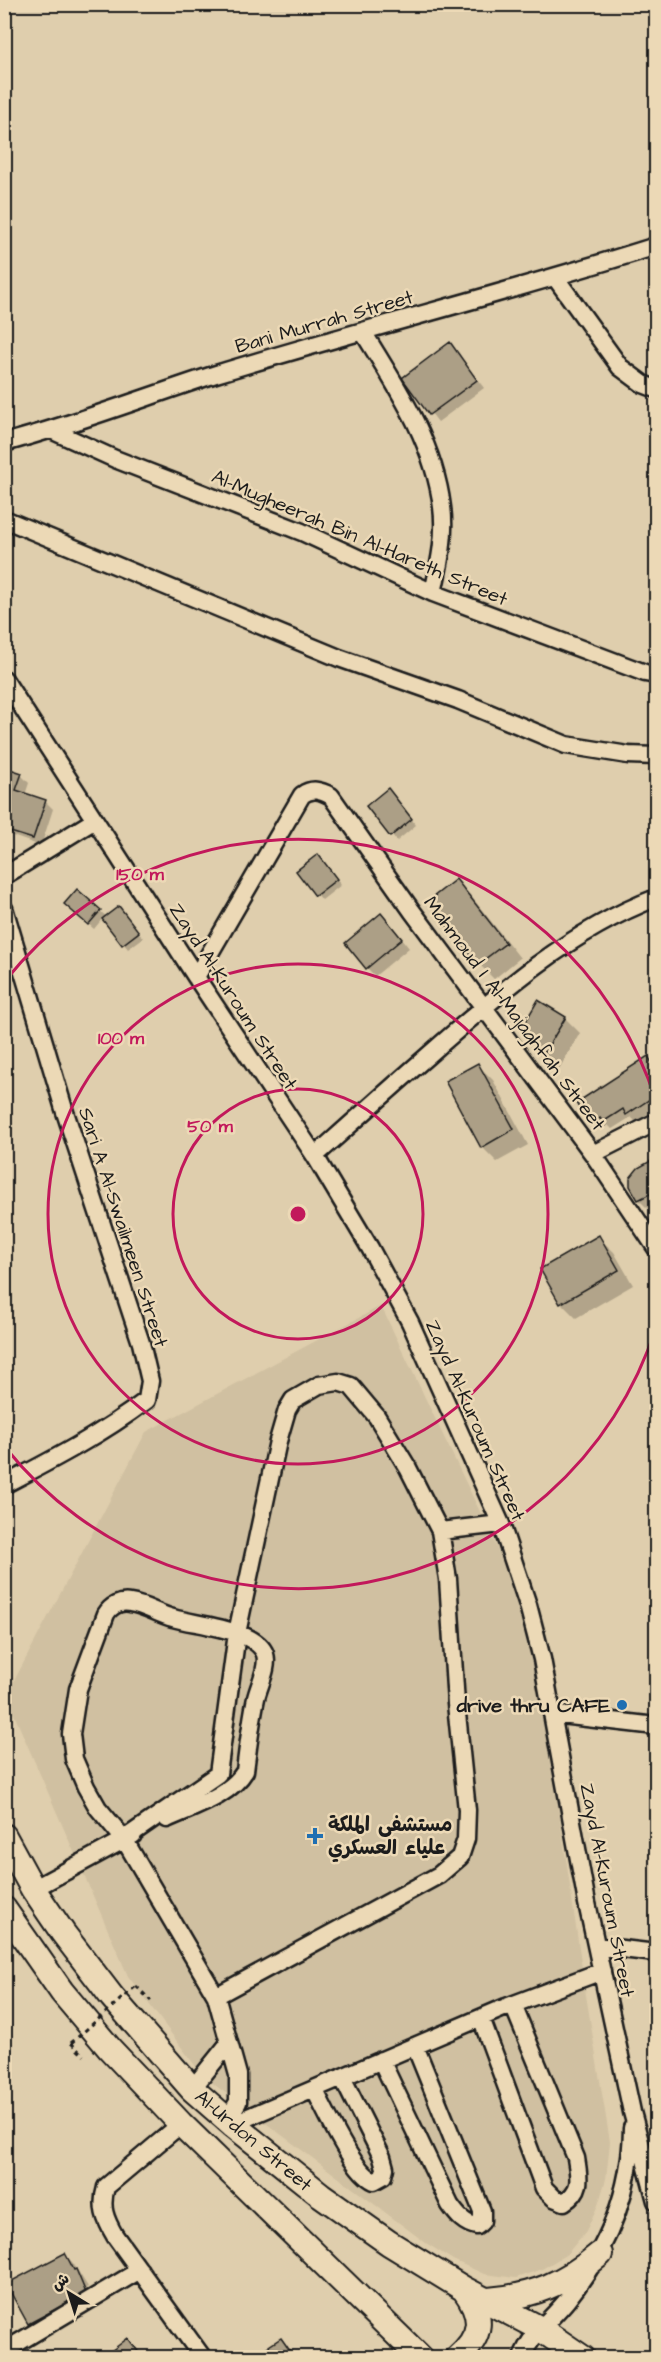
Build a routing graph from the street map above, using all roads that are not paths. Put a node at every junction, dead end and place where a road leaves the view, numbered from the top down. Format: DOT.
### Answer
graph roads {
  1 [pos="657,246"];
  2 [pos="555,278"];
  3 [pos="363,332"];
  4 [pos="657,389"];
  5 [pos="51,430"];
  6 [pos="4,443"];
  7 [pos="4,519"];
  8 [pos="433,593"];
  9 [pos="657,675"];
  10 [pos="4,679"];
  11 [pos="657,756"];
  12 [pos="95,820"];
  13 [pos="4,876"];
  14 [pos="657,898"];
  15 [pos="4,908"];
  16 [pos="196,978"];
  17 [pos="484,1006"];
  18 [pos="657,1122"];
  19 [pos="593,1154"];
  20 [pos="315,1156"];
  21 [pos="657,1248"];
  22 [pos="4,1485"];
  23 [pos="501,1524"];
  24 [pos="440,1531"];
  25 [pos="237,1633"];
  26 [pos="552,1714"];
  27 [pos="657,1726"];
  28 [pos="4,1836"];
  29 [pos="123,1839"];
  30 [pos="33,1889"];
  31 [pos="4,1909"];
  32 [pos="597,1946"];
  33 [pos="657,1953"];
  34 [pos="602,1971"];
  35 [pos="216,1996"];
  36 [pos="513,2005"];
  37 [pos="481,2018"];
  38 [pos="229,2043"];
  39 [pos="415,2046"];
  40 [pos="381,2060"];
  41 [pos="342,2077"];
  42 [pos="192,2089"];
  43 [pos="314,2089"];
  44 [pos="632,2112"];
  45 [pos="229,2122"];
  46 [pos="182,2124"];
  47 [pos="657,2201"];
  48 [pos="600,2254"];
  49 [pos="140,2270"];
  50 [pos="464,2289"];
  51 [pos="488,2300"];
  52 [pos="538,2328"];
  53 [pos="4,2351"];
  54 [pos="202,2358"];
  55 [pos="422,2358"];
  56 [pos="457,2358"];
  57 [pos="522,2358"];
  58 [pos="583,2358"];
  1 -- 2 [label="street, Bani Murrah Street"];
  2 -- 3 [label="street, Bani Murrah Street"];
  2 -- 4 [label="street"];
  3 -- 5 [label="street, Bani Murrah Street"];
  3 -- 8 [label="street"];
  5 -- 6 [label="street, Bani Murrah Street"];
  5 -- 8 [label="street, Al-Mugheerah Bin Al-Hareth Street"];
  7 -- 11 [label="street"];
  8 -- 9 [label="street, Al-Mugheerah Bin Al-Hareth Street"];
  10 -- 12 [label="street, Zayd Al-Kuroum Street"];
  12 -- 13 [label="street"];
  12 -- 16 [label="street, Zayd Al-Kuroum Street"];
  14 -- 17 [label="street"];
  15 -- 22 [label="street, Sari A Al-Swailmeen Street"];
  16 -- 17 [label="street, Mahmoud I Al-Majaghfah Street"];
  16 -- 20 [label="street, Zayd Al-Kuroum Street"];
  17 -- 19 [label="street, Mahmoud I Al-Majaghfah Street"];
  17 -- 20 [label="street"];
  18 -- 19 [label="street"];
  19 -- 21 [label="street, Mahmoud I Al-Majaghfah Street"];
  20 -- 23 [label="street, Zayd Al-Kuroum Street"];
  23 -- 24 [label="street"];
  23 -- 26 [label="street, Zayd Al-Kuroum Street"];
  24 -- 25 [label="street"];
  24 -- 35 [label="street"];
  25 -- 29 [label="street"];
  25 -- 29 [label="street"];
  25 -- 29 [label="street"];
  26 -- 27 [label="street"];
  26 -- 32 [label="street, Zayd Al-Kuroum Street"];
  28 -- 30 [label="highway, Al-Urdon Street"];
  29 -- 30 [label="street"];
  29 -- 35 [label="street"];
  30 -- 42 [label="highway, Al-Urdon Street"];
  31 -- 46 [label="highway, Al-Urdon Street"];
  32 -- 33 [label="street"];
  32 -- 34 [label="street, Zayd Al-Kuroum Street"];
  34 -- 36 [label="street"];
  34 -- 44 [label="street, Zayd Al-Kuroum Street"];
  35 -- 38 [label="street"];
  36 -- 37 [label="street"];
  36 -- 37 [label="street"];
  37 -- 39 [label="street"];
  38 -- 42 [label="street"];
  38 -- 45 [label="street"];
  39 -- 40 [label="street"];
  39 -- 40 [label="street"];
  40 -- 41 [label="street"];
  41 -- 43 [label="street"];
  41 -- 43 [label="street"];
  42 -- 45 [label="highway, Al-Urdon Street"];
  43 -- 45 [label="street"];
  44 -- 47 [label="street, Zayd Al-Kuroum Street"];
  44 -- 48 [label="street, Zayd Al-Kuroum Street"];
  45 -- 50 [label="highway, Al-Urdon Street"];
  46 -- 49 [label="street"];
  46 -- 55 [label="highway, Al-Urdon Street"];
  48 -- 51 [label="highway"];
  48 -- 52 [label="street, Zayd Al-Kuroum Street"];
  49 -- 53 [label="street"];
  49 -- 54 [label="street"];
  50 -- 51 [label="highway, Al-Urdon Street"];
  50 -- 56 [label="highway"];
  51 -- 52 [label="highway, Al-Urdon Street"];
  52 -- 57 [label="street, Zayd Al-Kuroum Street"];
  52 -- 58 [label="highway, Al-Urdon Street"];
}
